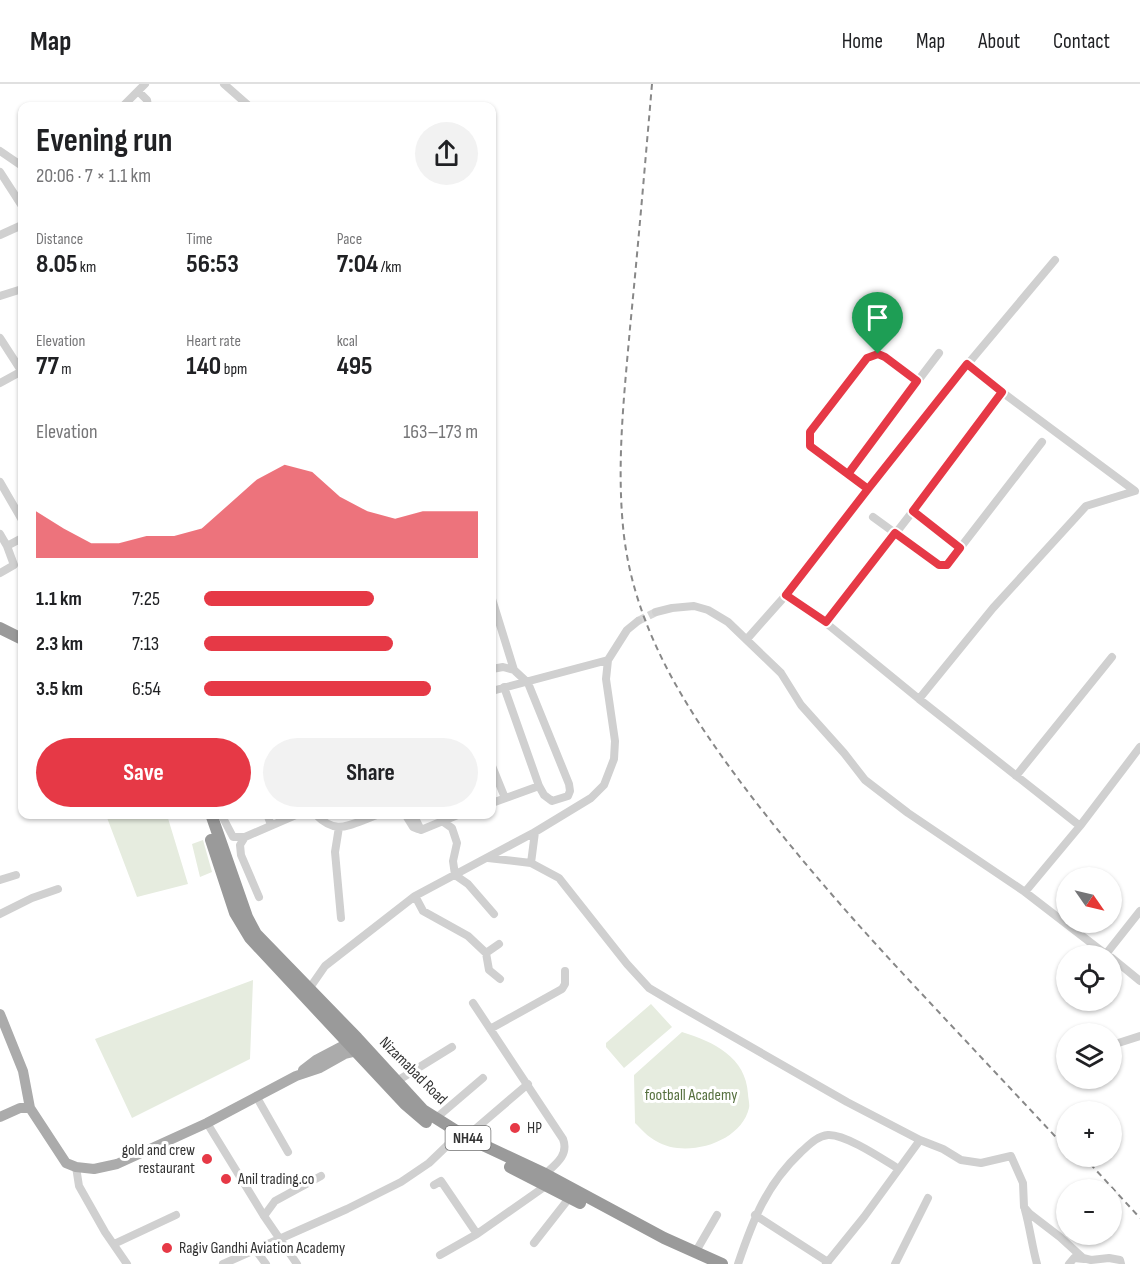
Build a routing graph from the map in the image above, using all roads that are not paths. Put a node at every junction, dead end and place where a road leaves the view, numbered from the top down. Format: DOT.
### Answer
graph roads {
  1 [pos="145,84"];
  2 [pos="224,84"];
  3 [pos="138,91"];
  4 [pos="127,102"];
  5 [pos="147,102"];
  6 [pos="244,102"];
  7 [pos="0,151"];
  8 [pos="18,163"];
  9 [pos="0,172"];
  10 [pos="18,200"];
  11 [pos="18,227"];
  12 [pos="0,236"];
  13 [pos="1054,260"];
  14 [pos="18,291"];
  15 [pos="0,296"];
  16 [pos="0,338"];
  17 [pos="939,353"];
  18 [pos="967,364"];
  19 [pos="18,365"];
  20 [pos="18,373"];
  21 [pos="917,381"];
  22 [pos="0,383"];
  23 [pos="1002,392"];
  24 [pos="1042,442"];
  25 [pos="848,474"];
  26 [pos="0,482"];
  27 [pos="868,489"];
  28 [pos="1138,492"];
  29 [pos="913,511"];
  30 [pos="18,513"];
  31 [pos="873,517"];
  32 [pos="895,533"];
  33 [pos="0,534"];
  34 [pos="18,540"];
  35 [pos="7,546"];
  36 [pos="960,548"];
  37 [pos="0,573"];
  38 [pos="786,595"];
  39 [pos="496,612"];
  40 [pos="656,612"];
  41 [pos="638,621"];
  42 [pos="826,622"];
  43 [pos="0,628"];
  44 [pos="0,637"];
  45 [pos="18,637"];
  46 [pos="747,639"];
  47 [pos="18,644"];
  48 [pos="1112,657"];
  49 [pos="608,660"];
  50 [pos="496,668"];
  51 [pos="514,670"];
  52 [pos="528,683"];
  53 [pos="504,687"];
  54 [pos="496,690"];
  55 [pos="919,699"];
  56 [pos="1140,747"];
  57 [pos="496,776"];
  58 [pos="1016,776"];
  59 [pos="539,786"];
  60 [pos="505,798"];
  61 [pos="496,801"];
  62 [pos="204,819"];
  63 [pos="213,819"];
  64 [pos="224,819"];
  65 [pos="269,819"];
  66 [pos="286,819"];
  67 [pos="320,819"];
  68 [pos="360,819"];
  69 [pos="408,819"];
  70 [pos="416,819"];
  71 [pos="439,819"];
  72 [pos="442,819"];
  73 [pos="272,825"];
  74 [pos="1080,826"];
  75 [pos="339,827"];
  76 [pos="421,830"];
  77 [pos="535,832"];
  78 [pos="245,837"];
  79 [pos="488,857"];
  80 [pos="531,863"];
  81 [pos="16,875"];
  82 [pos="455,875"];
  83 [pos="0,880"];
  84 [pos="58,889"];
  85 [pos="1025,892"];
  86 [pos="415,896"];
  87 [pos="258,897"];
  88 [pos="1140,911"];
  89 [pos="0,914"];
  90 [pos="494,914"];
  91 [pos="341,918"];
  92 [pos="499,944"];
  93 [pos="1095,945"];
  94 [pos="1117,945"];
  95 [pos="486,953"];
  96 [pos="1122,966"];
  97 [pos="565,971"];
  98 [pos="500,979"];
  99 [pos="1140,981"];
  100 [pos="309,989"];
  101 [pos="473,1003"];
  102 [pos="0,1014"];
  103 [pos="490,1029"];
  104 [pos="1140,1036"];
  105 [pos="1122,1042"];
  106 [pos="353,1044"];
  107 [pos="452,1047"];
  108 [pos="483,1078"];
  109 [pos="397,1081"];
  110 [pos="528,1084"];
  111 [pos="256,1096"];
  112 [pos="29,1104"];
  113 [pos="0,1116"];
  114 [pos="435,1119"];
  115 [pos="207,1123"];
  116 [pos="460,1138"];
  117 [pos="920,1140"];
  118 [pos="288,1152"];
  119 [pos="76,1167"];
  120 [pos="900,1169"];
  121 [pos="321,1176"];
  122 [pos="546,1180"];
  123 [pos="434,1185"];
  124 [pos="570,1197"];
  125 [pos="928,1198"];
  126 [pos="1024,1207"];
  127 [pos="176,1215"];
  128 [pos="717,1215"];
  129 [pos="755,1215"];
  130 [pos="264,1216"];
  131 [pos="477,1234"];
  132 [pos="279,1238"];
  133 [pos="534,1243"];
  134 [pos="114,1244"];
  135 [pos="255,1249"];
  136 [pos="441,1255"];
  137 [pos="698,1258"];
  138 [pos="1085,1261"];
  139 [pos="827,1263"];
  140 [pos="127,1264"];
  141 [pos="223,1264"];
  142 [pos="266,1264"];
  143 [pos="297,1264"];
  144 [pos="722,1264"];
  145 [pos="738,1264"];
  146 [pos="895,1264"];
  147 [pos="1037,1264"];
  148 [pos="1069,1264"];
  149 [pos="1121,1264"];
  1 -- 3 [label="street"];
  2 -- 6 [label="street"];
  3 -- 4 [label="street"];
  3 -- 5 [label="street"];
  7 -- 8 [label="street"];
  9 -- 10 [label="street"];
  11 -- 12 [label="street"];
  13 -- 18 [label="street"];
  14 -- 15 [label="street"];
  16 -- 19 [label="street"];
  17 -- 21 [label="street"];
  18 -- 23 [label="street"];
  18 -- 27 [label="street"];
  20 -- 22 [label="street"];
  21 -- 25 [label="street"];
  21 -- 25 [label="street"];
  23 -- 28 [label="street"];
  23 -- 29 [label="street"];
  24 -- 36 [label="street"];
  25 -- 27 [label="street"];
  26 -- 30 [label="street"];
  27 -- 38 [label="street"];
  28 -- 55 [label="street"];
  29 -- 32 [label="street"];
  29 -- 36 [label="street"];
  31 -- 32 [label="street"];
  32 -- 36 [label="street"];
  32 -- 42 [label="street"];
  33 -- 35 [label="street"];
  34 -- 35 [label="street"];
  35 -- 37 [label="street"];
  38 -- 42 [label="street"];
  38 -- 46 [label="street"];
  39 -- 51 [label="street"];
  40 -- 46 [label="street"];
  41 -- 49 [label="street"];
  42 -- 55 [label="street"];
  43 -- 45 [label="highway"];
  44 -- 47 [label="highway"];
  46 -- 85 [label="street"];
  48 -- 58 [label="street"];
  49 -- 52 [label="street"];
  49 -- 77 [label="street"];
  50 -- 51 [label="street"];
  51 -- 52 [label="street"];
  52 -- 53 [label="street"];
  52 -- 59 [label="street"];
  53 -- 54 [label="street"];
  53 -- 59 [label="street"];
  55 -- 58 [label="street"];
  56 -- 74 [label="street"];
  57 -- 60 [label="street"];
  58 -- 74 [label="street"];
  59 -- 60 [label="street"];
  60 -- 61 [label="street"];
  62 -- 106 [label="highway, Nizamabad Road / NH44"];
  63 -- 100 [label="highway, Nizamabad Road / NH44"];
  64 -- 78 [label="street"];
  65 -- 73 [label="street"];
  66 -- 73 [label="street"];
  67 -- 75 [label="street"];
  68 -- 75 [label="street"];
  69 -- 76 [label="street"];
  70 -- 76 [label="street"];
  71 -- 76 [label="street"];
  72 -- 82 [label="street"];
  73 -- 78 [label="street"];
  74 -- 85 [label="street"];
  75 -- 91 [label="street"];
  77 -- 79 [label="street"];
  77 -- 80 [label="street"];
  78 -- 87 [label="street"];
  79 -- 80 [label="street"];
  79 -- 82 [label="street"];
  80 -- 117 [label="street"];
  81 -- 83 [label="street"];
  82 -- 86 [label="street"];
  82 -- 90 [label="street"];
  84 -- 89 [label="street"];
  85 -- 93 [label="street"];
  86 -- 95 [label="street"];
  86 -- 100 [label="street"];
  88 -- 94 [label="street"];
  92 -- 95 [label="street"];
  95 -- 98 [label="street"];
  96 -- 99 [label="street"];
  97 -- 103 [label="street"];
  100 -- 106 [label="highway, Nizamabad Road / NH44"];
  101 -- 103 [label="street"];
  102 -- 112 [label="main road"];
  103 -- 110 [label="street"];
  104 -- 105 [label="street"];
  106 -- 109 [label="highway, Nizamabad Road / NH44"];
  106 -- 111 [label="main road"];
  106 -- 116 [label="highway, Nizamabad Road / NH44"];
  107 -- 109 [label="street"];
  108 -- 114 [label="street"];
  109 -- 114 [label="highway, Nizamabad Road / NH44"];
  110 -- 116 [label="street"];
  110 -- 122 [label="street"];
  111 -- 115 [label="main road"];
  111 -- 118 [label="street"];
  112 -- 113 [label="main road"];
  112 -- 119 [label="main road"];
  114 -- 116 [label="highway, Nizamabad Road / NH44"];
  115 -- 119 [label="main road"];
  115 -- 130 [label="street"];
  116 -- 122 [label="highway, Nizamabad Road / NH44"];
  116 -- 132 [label="street"];
  117 -- 120 [label="street"];
  117 -- 126 [label="street"];
  119 -- 134 [label="street"];
  120 -- 129 [label="street"];
  120 -- 139 [label="street"];
  121 -- 130 [label="street"];
  122 -- 124 [label="highway, Nizamabad Road / NH44"];
  122 -- 131 [label="street"];
  122 -- 137 [label="highway, Nizamabad Road / NH44"];
  123 -- 131 [label="street"];
  124 -- 133 [label="street"];
  124 -- 137 [label="highway, Nizamabad Road / NH44"];
  125 -- 146 [label="street"];
  126 -- 138 [label="street"];
  126 -- 147 [label="street"];
  127 -- 134 [label="street"];
  128 -- 137 [label="street"];
  129 -- 139 [label="street"];
  129 -- 145 [label="street"];
  130 -- 132 [label="street"];
  131 -- 136 [label="street"];
  132 -- 135 [label="street"];
  132 -- 143 [label="street"];
  134 -- 140 [label="street"];
  135 -- 141 [label="street"];
  135 -- 142 [label="street"];
  137 -- 144 [label="highway, Nizamabad Road / NH44"];
  138 -- 148 [label="street"];
  138 -- 149 [label="street"];
}
